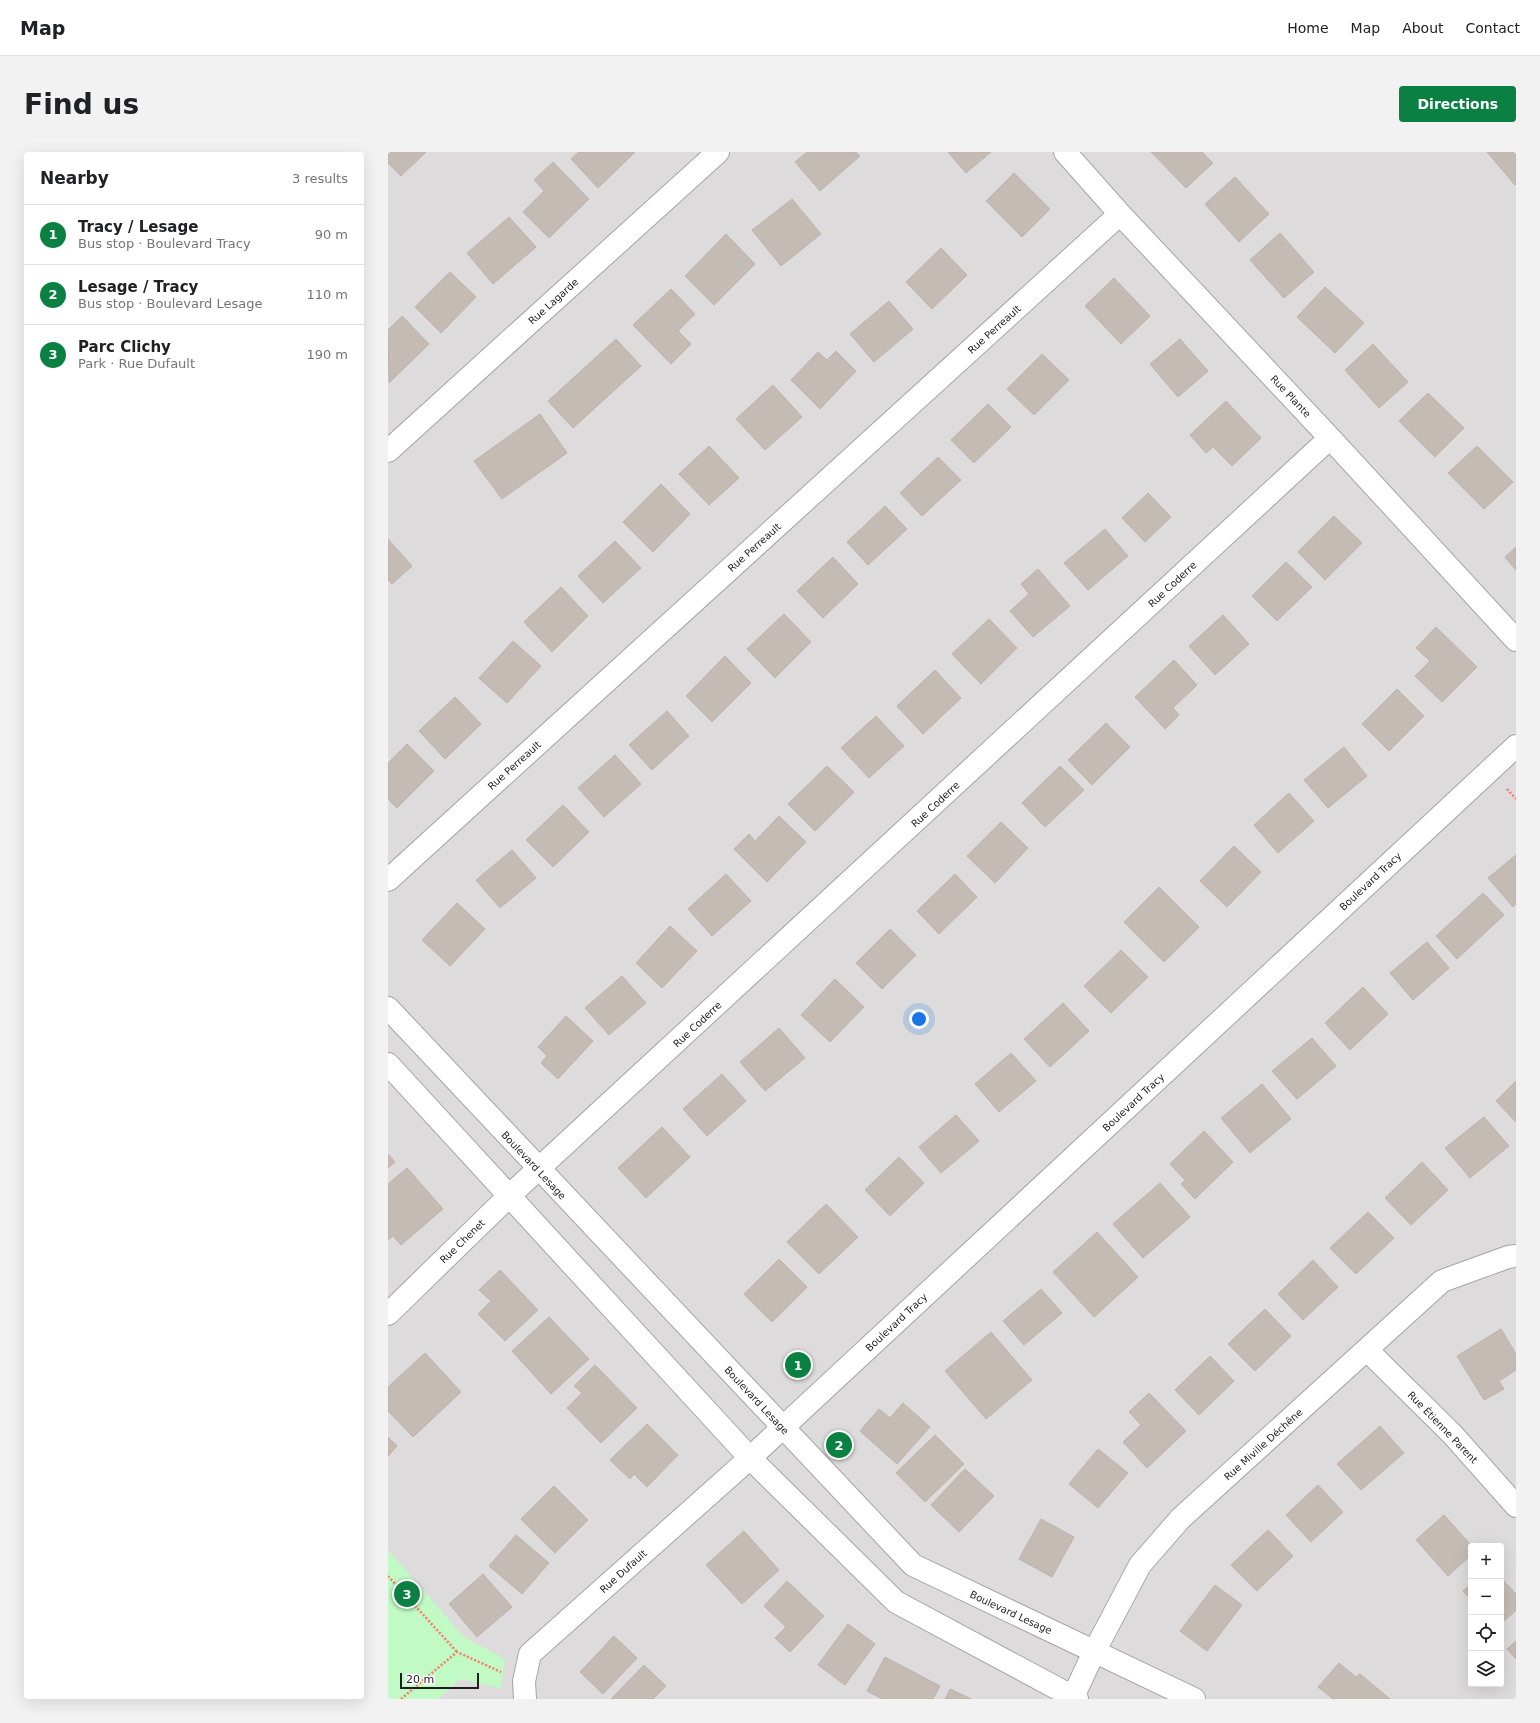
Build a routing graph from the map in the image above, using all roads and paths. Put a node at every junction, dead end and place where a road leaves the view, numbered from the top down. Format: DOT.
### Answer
graph roads {
  1 [pos="718,152"];
  2 [pos="1065,152"];
  3 [pos="1120,214"];
  4 [pos="1330,438"];
  5 [pos="388,451"];
  6 [pos="1516,640"];
  7 [pos="1516,746"];
  8 [pos="388,880"];
  9 [pos="388,1008"];
  10 [pos="388,1064"];
  11 [pos="539,1170"];
  12 [pos="509,1196"];
  13 [pos="1516,1256"];
  14 [pos="388,1314"];
  15 [pos="1367,1350"];
  16 [pos="783,1427"];
  17 [pos="750,1458"];
  18 [pos="1516,1506"];
  19 [pos="388,1576"];
  20 [pos="457,1652"];
  21 [pos="1094,1652"];
  22 [pos="524,1690"];
  23 [pos="1075,1698"];
  24 [pos="400,1699"];
  25 [pos="1194,1699"];
  1 -- 5 [label="street, Rue Lagarde"];
  2 -- 3 [label="street, Rue Plante"];
  3 -- 4 [label="street, Rue Plante"];
  3 -- 8 [label="street, Rue Perreault"];
  4 -- 6 [label="street, Rue Plante"];
  4 -- 11 [label="street, Rue Coderre"];
  7 -- 16 [label="street, Boulevard Tracy"];
  9 -- 11 [label="street, Boulevard Lesage"];
  10 -- 12 [label="street"];
  11 -- 12 [label="street, Rue Chenet"];
  11 -- 16 [label="street, Boulevard Lesage"];
  12 -- 14 [label="street, Rue Chenet"];
  12 -- 17 [label="street"];
  13 -- 15 [label="street, Rue Miville Déchêne"];
  15 -- 18 [label="street, Rue Étienne Parent"];
  15 -- 21 [label="street, Rue Miville Déchêne"];
  16 -- 17 [label="street, Boulevard Tracy"];
  16 -- 21 [label="street, Boulevard Lesage"];
  17 -- 22 [label="street, Rue Dufault"];
  17 -- 23 [label="street"];
  19 -- 20 [label="path"];
  20 -- 22 [label="path"];
  20 -- 24 [label="path"];
  21 -- 23 [label="street, Rue Miville Déchêne"];
  21 -- 25 [label="street, Boulevard Lesage"];
}
